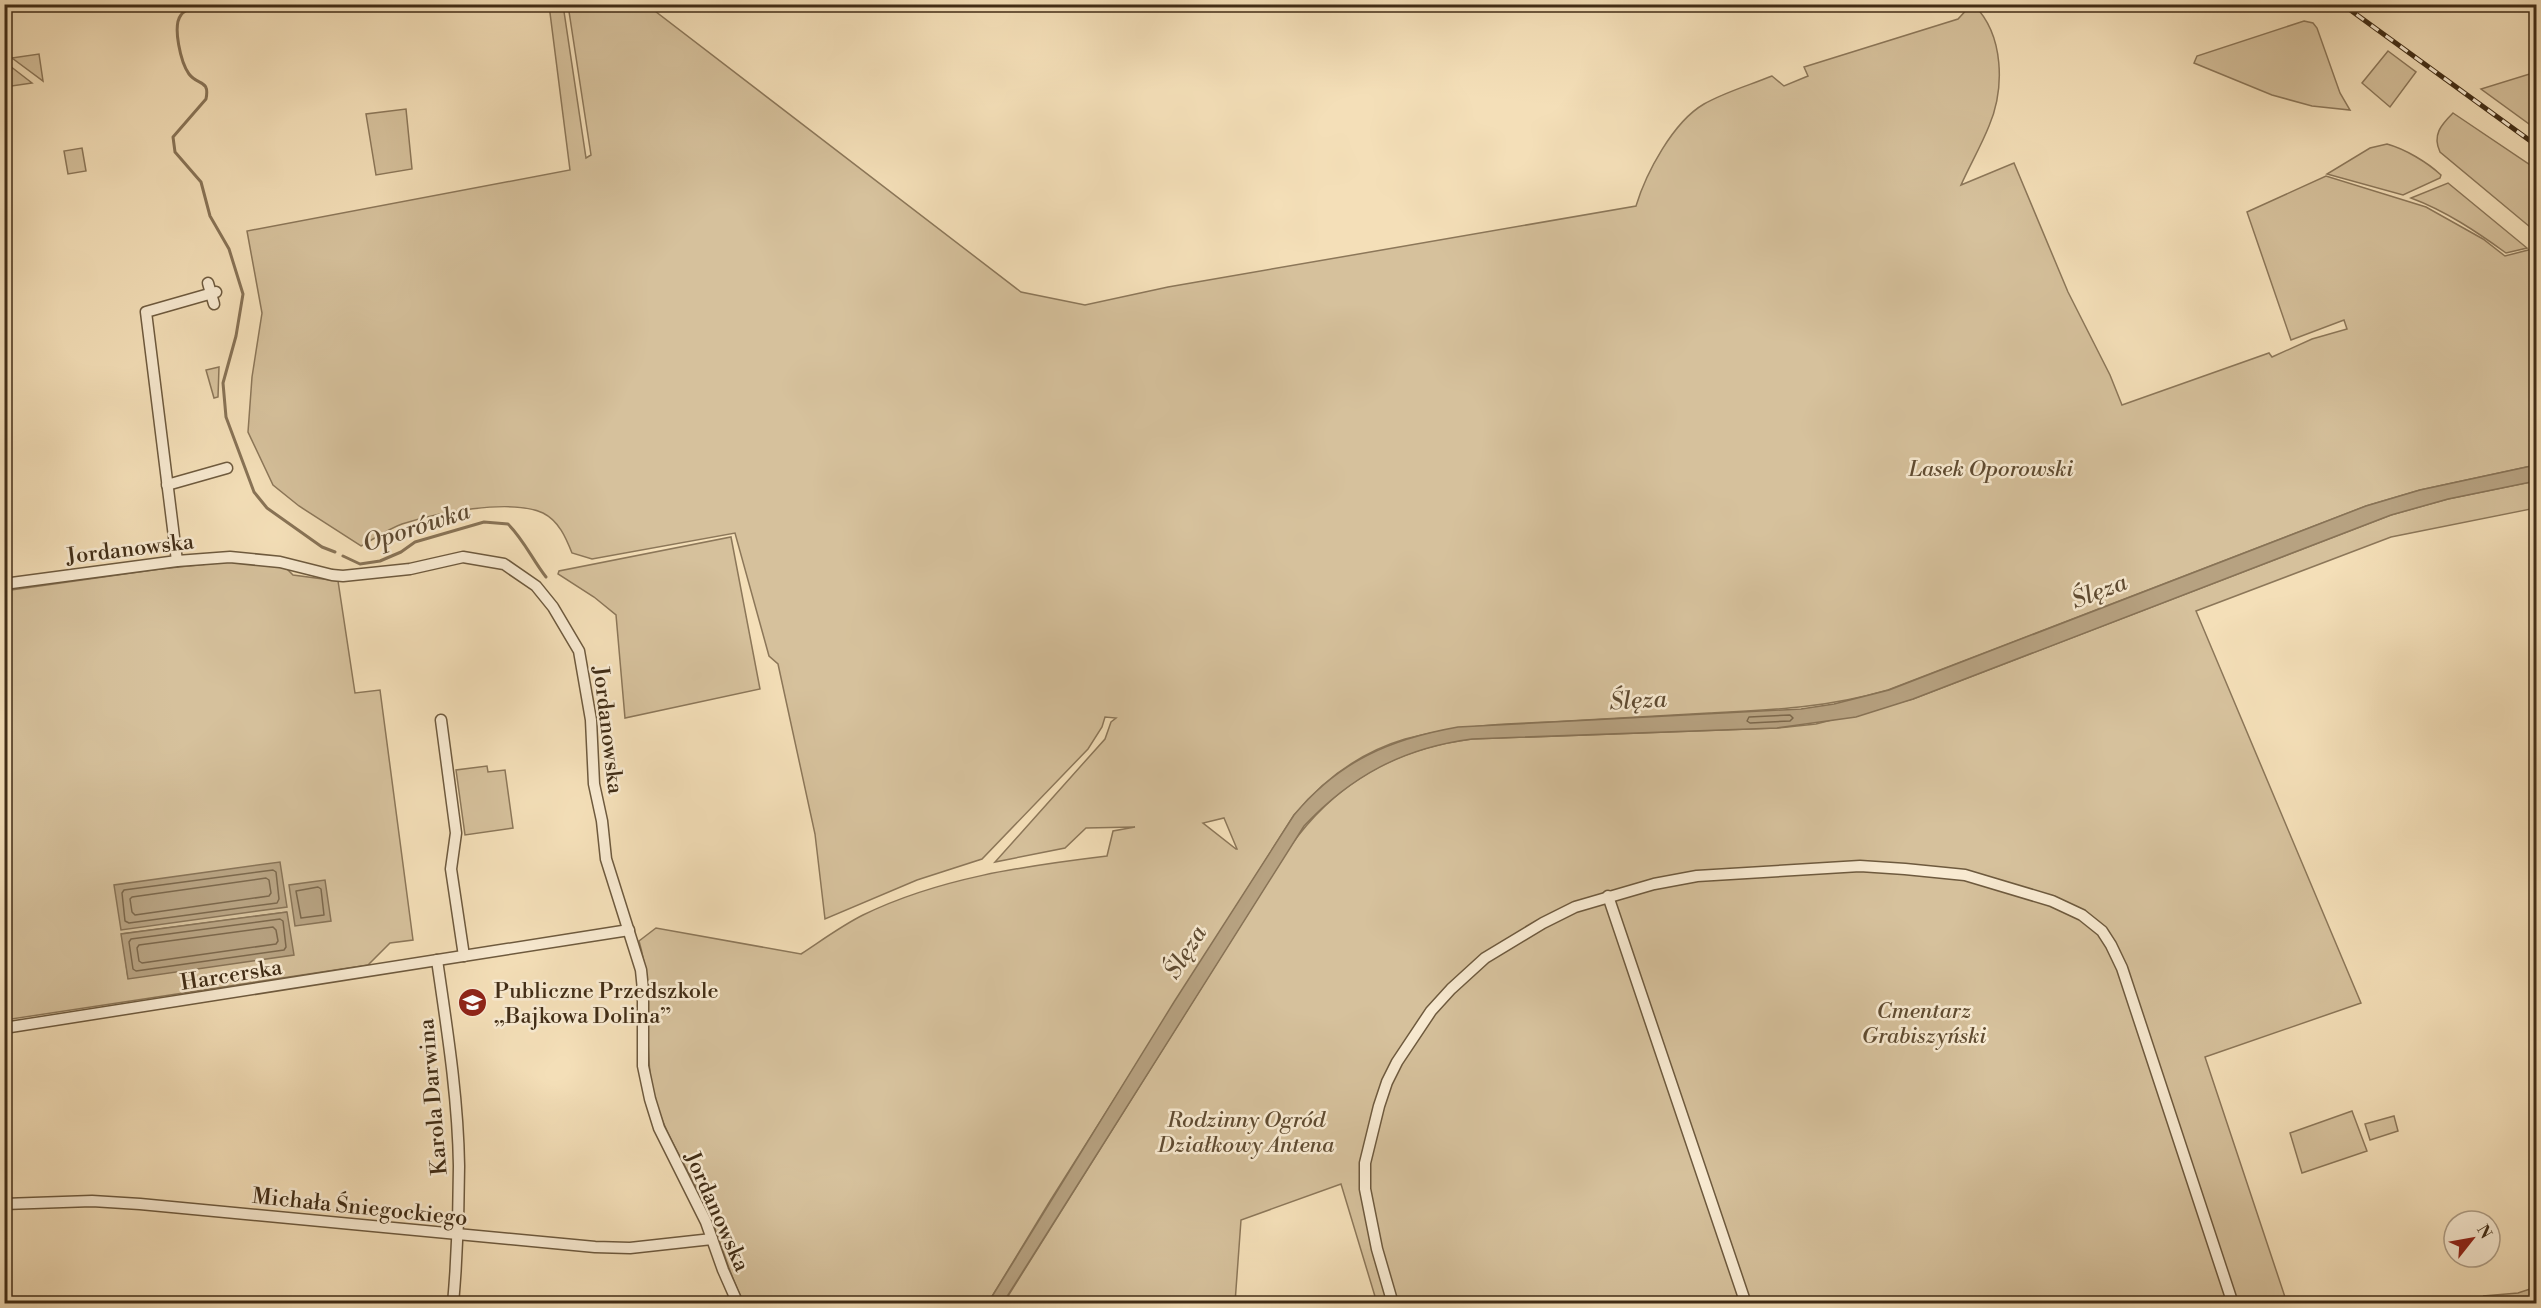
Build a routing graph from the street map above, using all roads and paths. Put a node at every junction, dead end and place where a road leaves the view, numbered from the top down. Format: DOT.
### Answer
graph roads {
  1 [pos="212,293"];
  2 [pos="227,468"];
  3 [pos="168,485"];
  4 [pos="177,561"];
  5 [pos="4,584"];
  6 [pos="441,720"];
  7 [pos="1608,896"];
  8 [pos="629,930"];
  9 [pos="464,956"];
  10 [pos="437,960"];
  11 [pos="4,1028"];
  12 [pos="4,1204"];
  13 [pos="458,1236"];
  14 [pos="712,1239"];
  15 [pos="453,1304"];
  16 [pos="738,1304"];
  17 [pos="1393,1304"];
  18 [pos="1746,1304"];
  19 [pos="2233,1304"];
  1 -- 3 [label="street"];
  2 -- 3 [label="street"];
  3 -- 4 [label="street"];
  4 -- 5 [label="street, Jordanowska"];
  4 -- 8 [label="street, Jordanowska"];
  6 -- 9 [label="street"];
  7 -- 17 [label="street"];
  7 -- 18 [label="street"];
  7 -- 19 [label="street"];
  8 -- 9 [label="street, Harcerska"];
  8 -- 14 [label="street, Jordanowska"];
  9 -- 10 [label="street, Harcerska"];
  10 -- 11 [label="street, Harcerska"];
  10 -- 13 [label="street, Karola Darwina"];
  12 -- 13 [label="street, Michała Śniegockiego"];
  13 -- 14 [label="street, Michała Śniegockiego"];
  13 -- 15 [label="street, Karola Darwina"];
  14 -- 16 [label="street, Jordanowska"];
}
